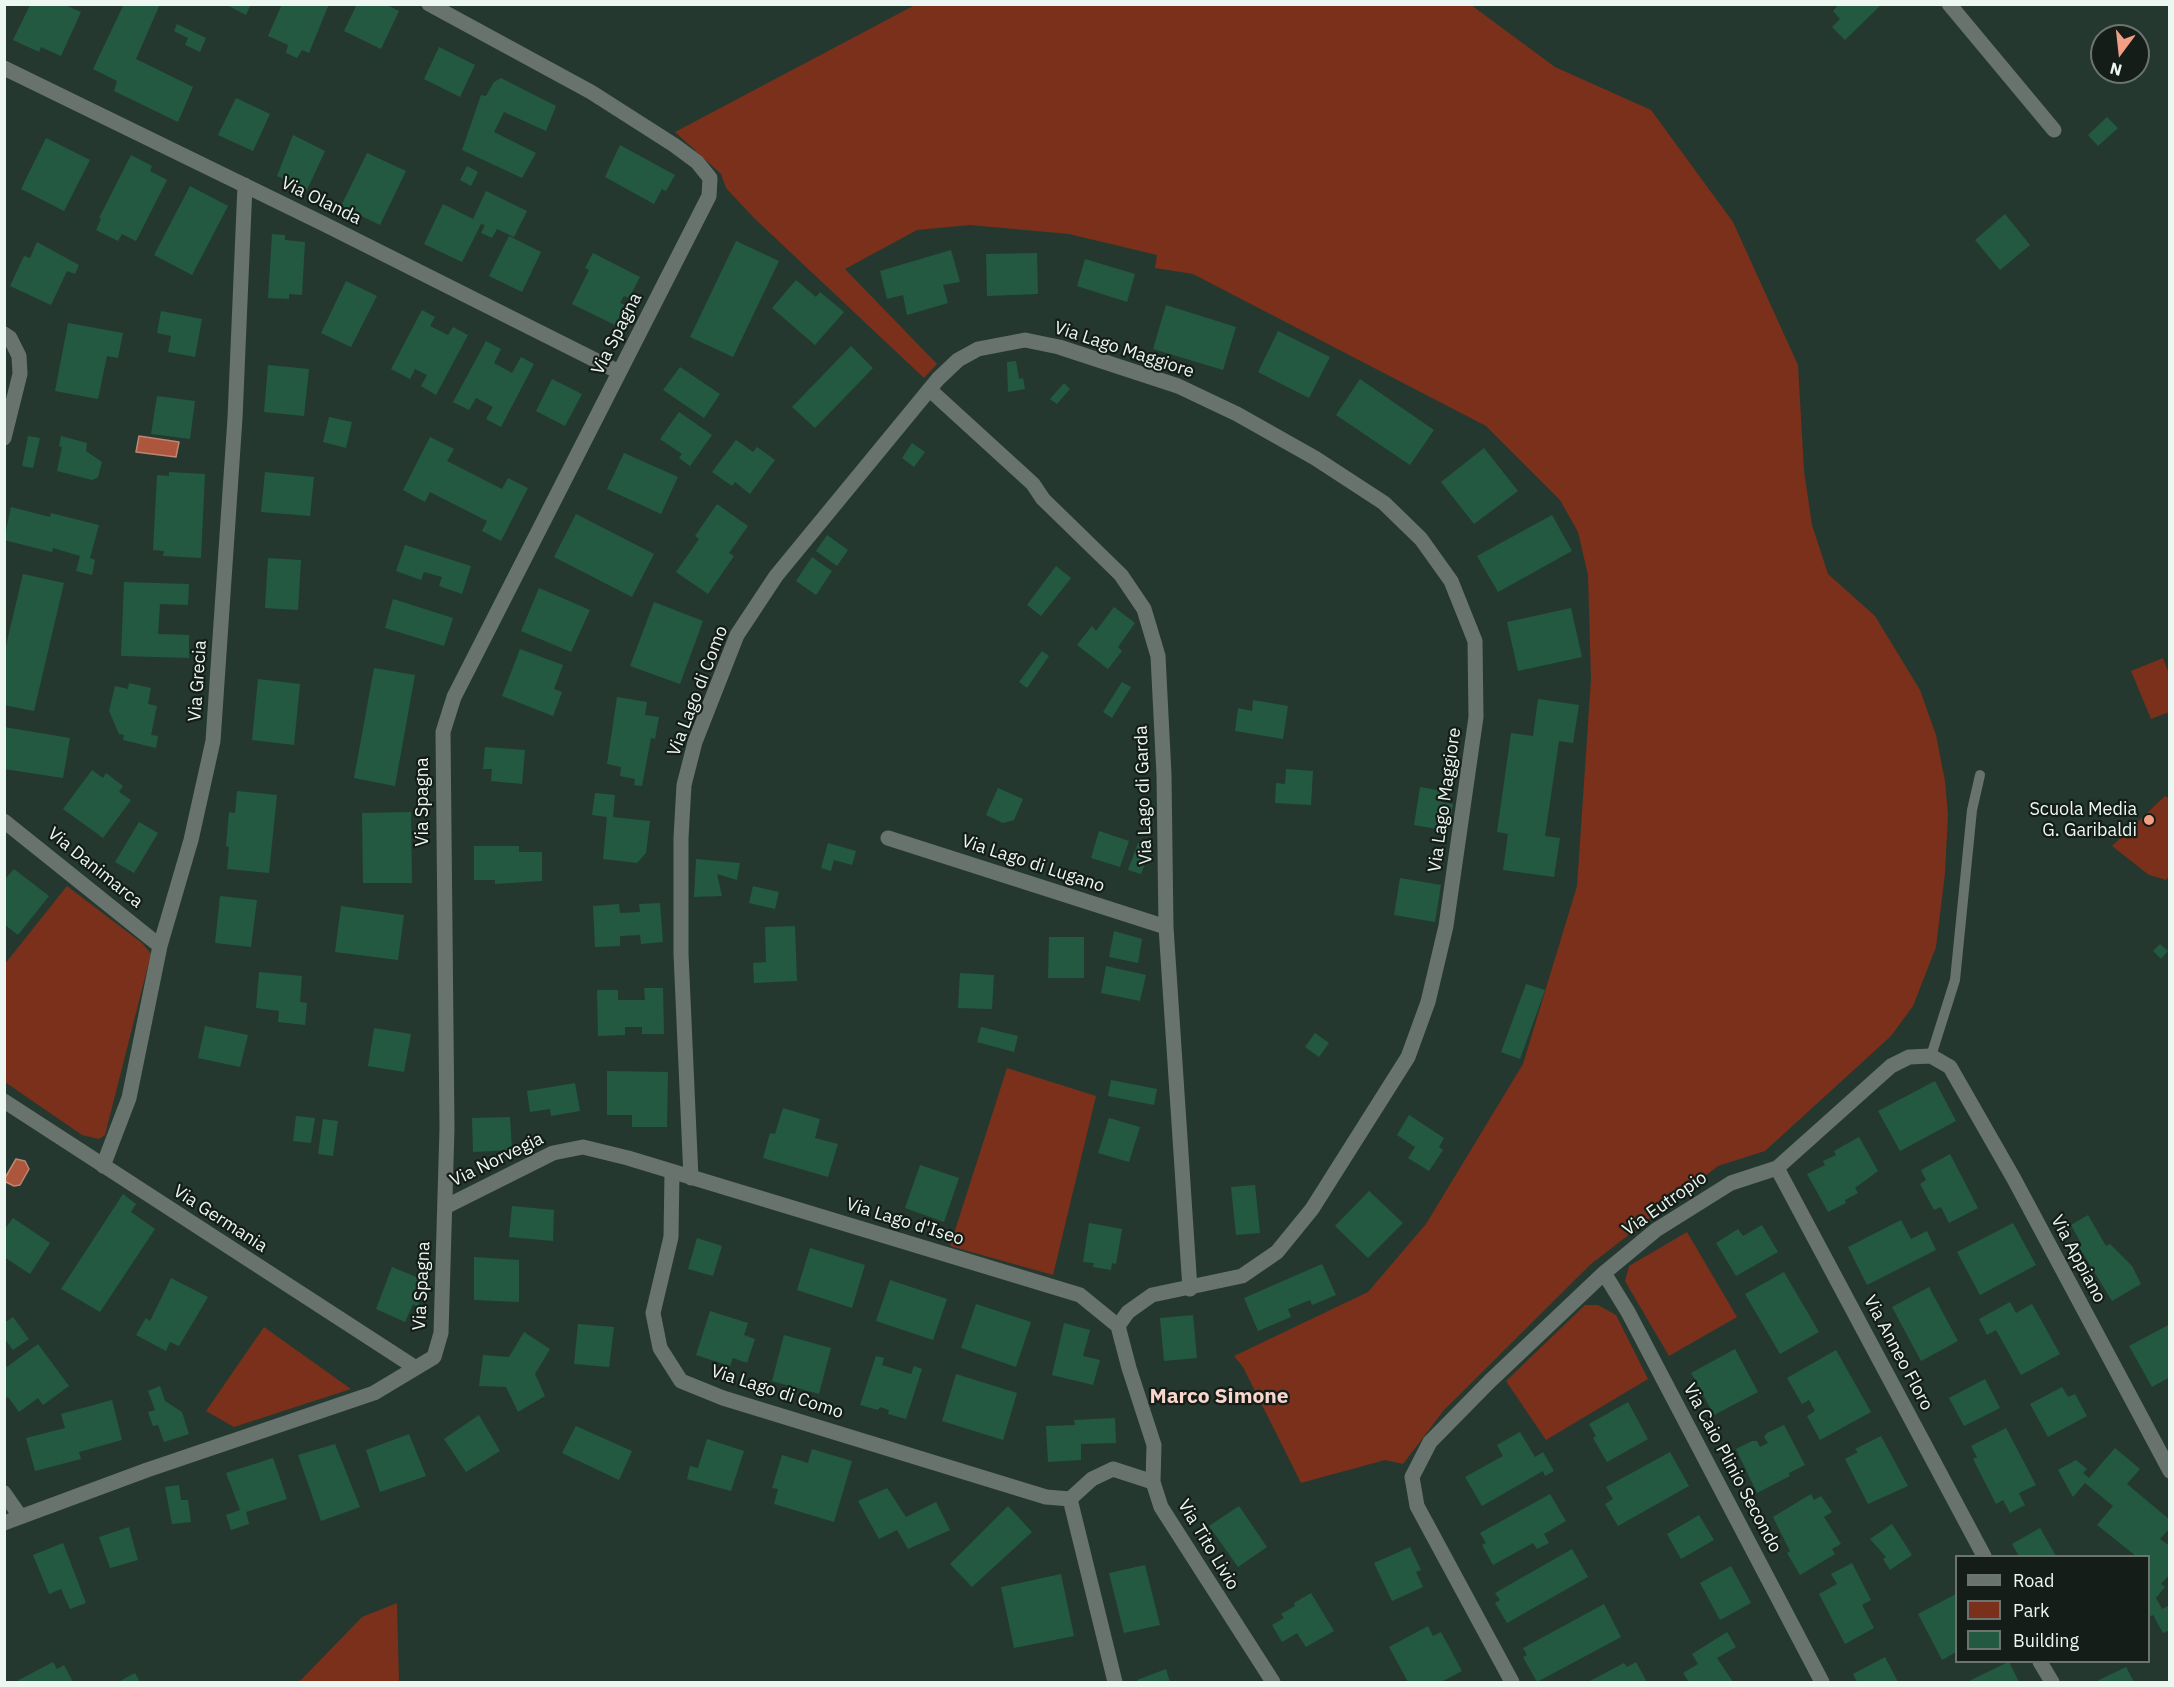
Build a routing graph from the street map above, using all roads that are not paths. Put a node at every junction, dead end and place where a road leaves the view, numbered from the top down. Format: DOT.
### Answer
graph roads {
  1 [pos="429,4"];
  2 [pos="1949,4"];
  3 [pos="4,68"];
  4 [pos="2054,130"];
  5 [pos="245,185"];
  6 [pos="4,334"];
  7 [pos="619,372"];
  8 [pos="930,390"];
  9 [pos="4,438"];
  10 [pos="1980,775"];
  11 [pos="4,821"];
  12 [pos="888,838"];
  13 [pos="1166,927"];
  14 [pos="160,946"];
  15 [pos="1931,1056"];
  16 [pos="4,1101"];
  17 [pos="103,1166"];
  18 [pos="1778,1168"];
  19 [pos="672,1172"];
  20 [pos="691,1178"];
  21 [pos="445,1207"];
  22 [pos="1604,1273"];
  23 [pos="1190,1289"];
  24 [pos="1118,1326"];
  25 [pos="416,1368"];
  26 [pos="2169,1471"];
  27 [pos="1153,1482"];
  28 [pos="4,1493"];
  29 [pos="1070,1499"];
  30 [pos="20,1516"];
  31 [pos="4,1523"];
  32 [pos="1983,1555"];
  33 [pos="2041,1663"];
  34 [pos="1115,1683"];
  35 [pos="1273,1683"];
  36 [pos="1512,1683"];
  37 [pos="1822,1683"];
  38 [pos="2052,1683"];
  1 -- 7 [label="street, Via Spagna"];
  2 -- 4 [label="street"];
  3 -- 5 [label="street, Via Olanda"];
  5 -- 7 [label="street, Via Olanda"];
  5 -- 14 [label="street, Via Grecia"];
  6 -- 9 [label="street"];
  7 -- 21 [label="street, Via Spagna"];
  8 -- 13 [label="street, Via Lago di Garda"];
  8 -- 20 [label="street, Via Lago di Como"];
  8 -- 23 [label="street, Via Lago Maggiore"];
  10 -- 15 [label="lane"];
  11 -- 14 [label="street, Via Danimarca"];
  12 -- 13 [label="street, Via Lago di Lugano"];
  13 -- 23 [label="street, Via Lago di Garda"];
  14 -- 17 [label="street, Via Grecia"];
  15 -- 18 [label="street, Via Eutropio"];
  15 -- 26 [label="street, Via Appiano"];
  16 -- 17 [label="street, Via Germania"];
  17 -- 25 [label="street, Via Germania"];
  18 -- 22 [label="street, Via Eutropio"];
  18 -- 32 [label="street, Via Anneo Floro"];
  19 -- 20 [label="street, Via Lago d'Iseo"];
  19 -- 21 [label="street, Via Norvegia"];
  19 -- 29 [label="street, Via Lago di Como"];
  20 -- 24 [label="street, Via Lago d'Iseo"];
  21 -- 25 [label="street, Via Spagna"];
  22 -- 36 [label="street, Via Eutropio"];
  22 -- 37 [label="street, Via Caio Plinio Secondo"];
  23 -- 24 [label="street, Via Lago Maggiore"];
  24 -- 27 [label="street"];
  25 -- 30 [label="street, Via Spagna"];
  27 -- 29 [label="street"];
  27 -- 35 [label="street, Via Tito Livio"];
  28 -- 30 [label="street"];
  29 -- 34 [label="street"];
  30 -- 31 [label="street, Via Spagna"];
  33 -- 38 [label="street"];
}
